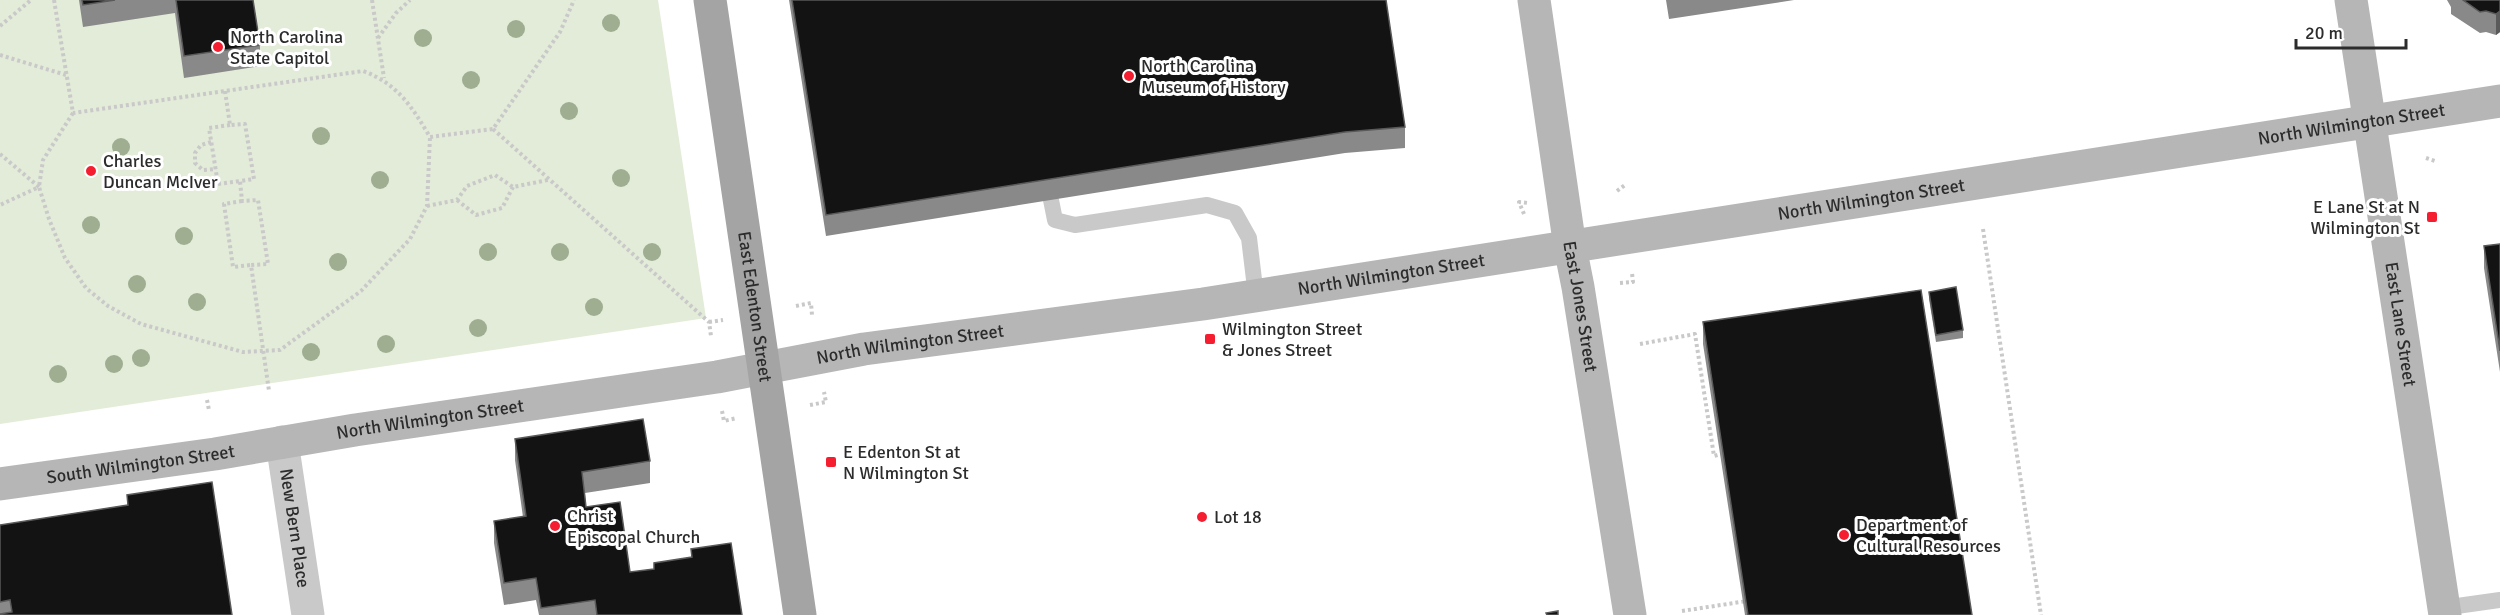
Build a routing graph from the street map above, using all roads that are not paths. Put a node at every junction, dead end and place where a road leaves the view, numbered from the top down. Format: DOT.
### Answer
graph roads {
  1 [pos="710,0"];
  2 [pos="1533,0"];
  3 [pos="2351,0"];
  4 [pos="2500,101"];
  5 [pos="2369,122"];
  6 [pos="1051,200"];
  7 [pos="1570,247"];
  8 [pos="1256,296"];
  9 [pos="765,367"];
  10 [pos="282,442"];
  11 [pos="0,484"];
  12 [pos="2500,600"];
  13 [pos="2444,611"];
  14 [pos="308,615"];
  15 [pos="800,615"];
  16 [pos="1630,615"];
  1 -- 9 [label="main road, East Edenton Street"];
  2 -- 7 [label="main road, East Jones Street"];
  3 -- 5 [label="main road, East Lane Street"];
  4 -- 5 [label="main road, North Wilmington Street"];
  5 -- 7 [label="main road, North Wilmington Street"];
  5 -- 13 [label="main road, East Lane Street"];
  6 -- 8 [label="lane"];
  7 -- 8 [label="main road, North Wilmington Street"];
  7 -- 16 [label="main road, East Jones Street"];
  8 -- 9 [label="main road, North Wilmington Street"];
  9 -- 10 [label="main road, North Wilmington Street"];
  9 -- 15 [label="main road, East Edenton Street"];
  10 -- 11 [label="main road, South Wilmington Street"];
  10 -- 14 [label="street, New Bern Place"];
  12 -- 13 [label="lane"];
}
